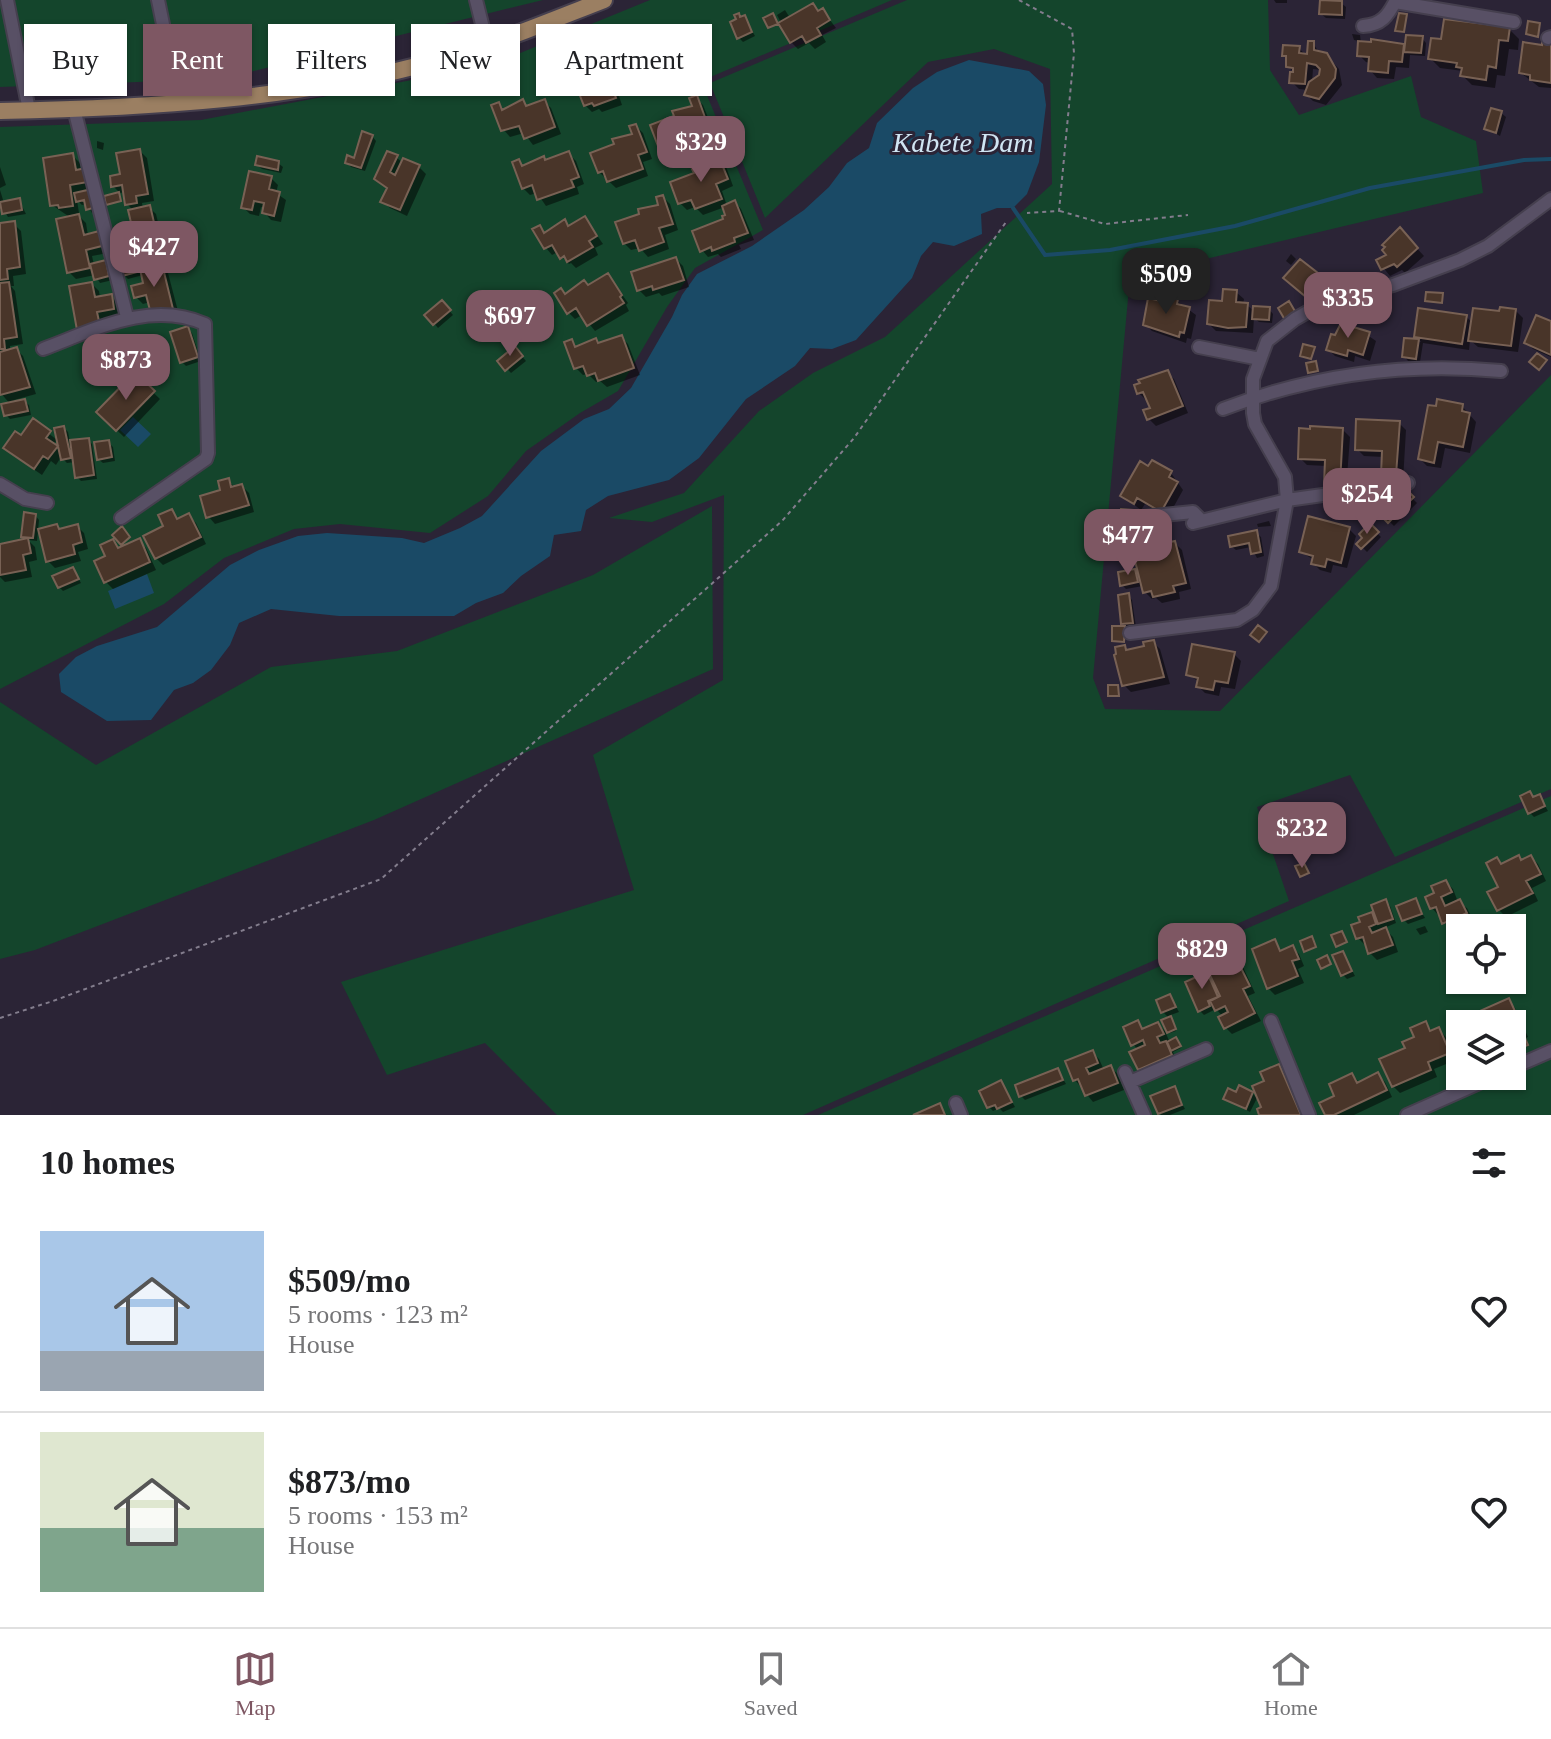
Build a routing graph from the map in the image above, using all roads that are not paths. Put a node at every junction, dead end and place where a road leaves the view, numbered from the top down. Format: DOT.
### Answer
graph roads {
  1 [pos="7,0"];
  2 [pos="158,0"];
  3 [pos="476,0"];
  4 [pos="604,0"];
  5 [pos="1395,1"];
  6 [pos="1514,22"];
  7 [pos="482,24"];
  8 [pos="1363,26"];
  9 [pos="520,32"];
  10 [pos="411,67"];
  11 [pos="179,102"];
  12 [pos="74,109"];
  13 [pos="29,110"];
  14 [pos="0,111"];
  15 [pos="1551,199"];
  16 [pos="127,317"];
  17 [pos="1199,347"];
  18 [pos="43,349"];
  19 [pos="1260,359"];
  20 [pos="1501,371"];
  21 [pos="1254,397"];
  22 [pos="1223,409"];
  23 [pos="1408,483"];
  24 [pos="0,485"];
  25 [pos="1287,500"];
  26 [pos="47,503"];
  27 [pos="1144,517"];
  28 [pos="121,518"];
  29 [pos="1130,633"];
  30 [pos="1271,1021"];
  31 [pos="1206,1049"];
  32 [pos="1550,1054"];
  33 [pos="1526,1063"];
  34 [pos="1463,1090"];
  35 [pos="1144,1115"];
  36 [pos="1309,1115"];
  37 [pos="1407,1115"];
  1 -- 13 [label="street"];
  2 -- 11 [label="street"];
  3 -- 7 [label="street"];
  4 -- 9 [label="main road"];
  5 -- 6 [label="street"];
  5 -- 8 [label="street"];
  10 -- 11 [label="main road"];
  11 -- 12 [label="main road"];
  12 -- 13 [label="main road"];
  12 -- 16 [label="street"];
  13 -- 14 [label="main road"];
  15 -- 19 [label="street"];
  16 -- 18 [label="street"];
  16 -- 28 [label="street"];
  17 -- 19 [label="street"];
  19 -- 21 [label="street"];
  20 -- 21 [label="street"];
  21 -- 22 [label="street"];
  21 -- 25 [label="street"];
  23 -- 25 [label="street"];
  24 -- 26 [label="street"];
  25 -- 27 [label="street"];
  25 -- 29 [label="street"];
  30 -- 36 [label="street"];
  31 -- 35 [label="street"];
  32 -- 33 [label="street"];
  34 -- 37 [label="street"];
}
